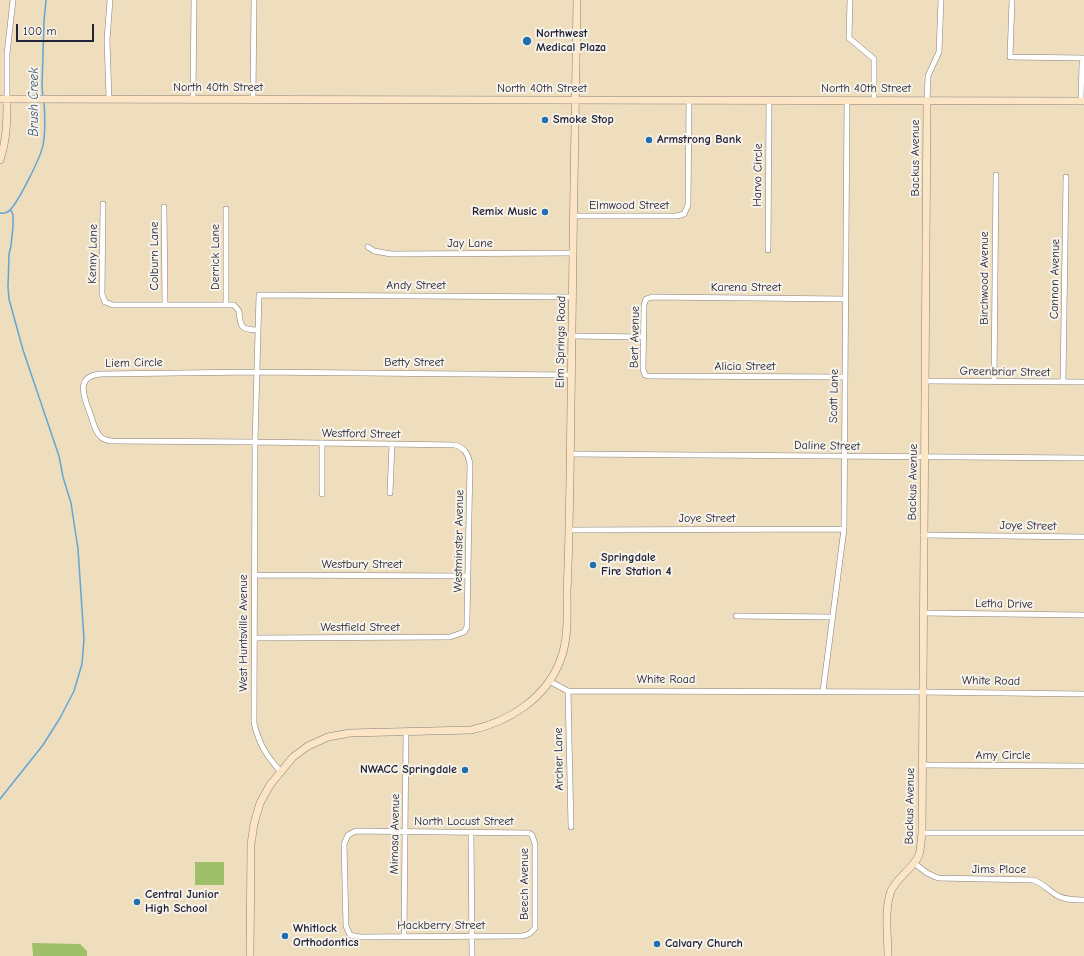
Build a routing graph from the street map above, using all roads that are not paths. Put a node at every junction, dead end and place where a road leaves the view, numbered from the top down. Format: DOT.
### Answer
graph roads {
  1 [pos="12,0"];
  2 [pos="110,0"];
  3 [pos="194,0"];
  4 [pos="254,0"];
  5 [pos="577,0"];
  6 [pos="850,0"];
  7 [pos="940,0"];
  8 [pos="1012,0"];
  9 [pos="1084,59"];
  10 [pos="3,99"];
  11 [pos="109,99"];
  12 [pos="193,99"];
  13 [pos="252,99"];
  14 [pos="575,100"];
  15 [pos="689,100"];
  16 [pos="769,100"];
  17 [pos="847,100"];
  18 [pos="874,101"];
  19 [pos="927,101"];
  20 [pos="1083,101"];
  21 [pos="0,160"];
  22 [pos="996,175"];
  23 [pos="1066,177"];
  24 [pos="103,204"];
  25 [pos="164,207"];
  26 [pos="226,209"];
  27 [pos="574,216"];
  28 [pos="368,247"];
  29 [pos="768,250"];
  30 [pos="573,253"];
  31 [pos="258,295"];
  32 [pos="573,296"];
  33 [pos="646,299"];
  34 [pos="845,299"];
  35 [pos="165,304"];
  36 [pos="226,304"];
  37 [pos="258,330"];
  38 [pos="572,336"];
  39 [pos="644,337"];
  40 [pos="256,372"];
  41 [pos="572,375"];
  42 [pos="645,375"];
  43 [pos="844,377"];
  44 [pos="925,381"];
  45 [pos="994,382"];
  46 [pos="1063,382"];
  47 [pos="1084,382"];
  48 [pos="255,442"];
  49 [pos="322,443"];
  50 [pos="392,444"];
  51 [pos="465,450"];
  52 [pos="570,454"];
  53 [pos="844,456"];
  54 [pos="924,457"];
  55 [pos="1084,458"];
  56 [pos="390,493"];
  57 [pos="322,494"];
  58 [pos="844,529"];
  59 [pos="569,530"];
  60 [pos="923,535"];
  61 [pos="1084,537"];
  62 [pos="255,575"];
  63 [pos="468,576"];
  64 [pos="923,613"];
  65 [pos="736,616"];
  66 [pos="1084,616"];
  67 [pos="832,617"];
  68 [pos="464,632"];
  69 [pos="256,638"];
  70 [pos="549,681"];
  71 [pos="568,691"];
  72 [pos="823,691"];
  73 [pos="922,692"];
  74 [pos="1084,694"];
  75 [pos="406,732"];
  76 [pos="922,765"];
  77 [pos="1084,766"];
  78 [pos="280,771"];
  79 [pos="570,827"];
  80 [pos="404,832"];
  81 [pos="471,832"];
  82 [pos="922,833"];
  83 [pos="1084,833"];
  84 [pos="532,835"];
  85 [pos="914,863"];
  86 [pos="1084,900"];
  87 [pos="532,932"];
  88 [pos="350,935"];
  89 [pos="404,936"];
  90 [pos="472,936"];
  91 [pos="250,956"];
  92 [pos="472,956"];
  93 [pos="888,956"];
  1 -- 10 [label="street"];
  2 -- 11 [label="street"];
  3 -- 12 [label="street"];
  4 -- 13 [label="street"];
  5 -- 14 [label="street, Elm Springs Road"];
  6 -- 18 [label="street"];
  7 -- 19 [label="street, Backus Avenue"];
  8 -- 9 [label="street"];
  9 -- 20 [label="street"];
  10 -- 11 [label="street, North 40th Street"];
  10 -- 21 [label="street"];
  11 -- 12 [label="street, North 40th Street"];
  12 -- 13 [label="street, North 40th Street"];
  13 -- 14 [label="street, North 40th Street"];
  14 -- 15 [label="street, North 40th Street"];
  14 -- 27 [label="street, Elm Springs Road"];
  15 -- 16 [label="street, North 40th Street"];
  15 -- 27 [label="street, Elmwood Street"];
  16 -- 17 [label="street, North 40th Street"];
  16 -- 29 [label="street, Harvo Circle"];
  17 -- 18 [label="street, North 40th Street"];
  17 -- 34 [label="street, Scott Lane"];
  18 -- 19 [label="street, North 40th Street"];
  19 -- 20 [label="street, North 40th Street"];
  19 -- 44 [label="street, Backus Avenue"];
  22 -- 45 [label="street, Birchwood Avenue"];
  23 -- 46 [label="street, Cannon Avenue"];
  24 -- 35 [label="street, Kenny Lane"];
  25 -- 35 [label="street, Colburn Lane"];
  26 -- 36 [label="street, Derrick Lane"];
  27 -- 30 [label="street, Elm Springs Road"];
  28 -- 30 [label="street, Jay Lane"];
  30 -- 32 [label="street, Elm Springs Road"];
  31 -- 32 [label="street, Andy Street"];
  31 -- 37 [label="street, West Huntsville Avenue"];
  32 -- 38 [label="street, Elm Springs Road"];
  33 -- 34 [label="street, Karena Street"];
  33 -- 39 [label="street, Bert Avenue"];
  34 -- 43 [label="street, Scott Lane"];
  35 -- 36 [label="street"];
  36 -- 37 [label="street"];
  37 -- 40 [label="street, West Huntsville Avenue"];
  38 -- 39 [label="street"];
  38 -- 41 [label="street, Elm Springs Road"];
  39 -- 42 [label="street, Bert Avenue"];
  40 -- 41 [label="street, Betty Street"];
  40 -- 48 [label="street, West Huntsville Avenue"];
  40 -- 48 [label="street, Liem Circle"];
  41 -- 52 [label="street, Elm Springs Road"];
  42 -- 43 [label="street, Alicia Street"];
  43 -- 53 [label="street, Scott Lane"];
  44 -- 45 [label="street, Greenbriar Street"];
  44 -- 54 [label="street, Backus Avenue"];
  45 -- 46 [label="street, Greenbriar Street"];
  46 -- 47 [label="street, Greenbriar Street"];
  48 -- 49 [label="street, Westford Street"];
  48 -- 62 [label="street, West Huntsville Avenue"];
  49 -- 50 [label="street, Westford Street"];
  49 -- 57 [label="street"];
  50 -- 51 [label="street, Westford Street"];
  50 -- 56 [label="street"];
  51 -- 63 [label="street, Westminster Avenue"];
  52 -- 53 [label="street, Daline Street"];
  52 -- 59 [label="street, Elm Springs Road"];
  53 -- 54 [label="street, Daline Street"];
  53 -- 58 [label="street, Scott Lane"];
  54 -- 55 [label="street, Daline Street"];
  54 -- 60 [label="street, Backus Avenue"];
  58 -- 59 [label="street, Joye Street"];
  58 -- 67 [label="street, Scott Lane"];
  59 -- 70 [label="street, Elm Springs Road"];
  60 -- 61 [label="street, Joye Street"];
  60 -- 64 [label="street, Backus Avenue"];
  62 -- 63 [label="street, Westbury Street"];
  62 -- 69 [label="street, West Huntsville Avenue"];
  63 -- 68 [label="street, Westminster Avenue"];
  64 -- 66 [label="street, Letha Drive"];
  64 -- 73 [label="street, Backus Avenue"];
  65 -- 67 [label="street"];
  67 -- 72 [label="street, Scott Lane"];
  68 -- 69 [label="street, Westfield Street"];
  69 -- 78 [label="street, West Huntsville Avenue"];
  70 -- 71 [label="street, White Road"];
  70 -- 75 [label="street"];
  71 -- 72 [label="street, White Road"];
  71 -- 79 [label="street, Archer Lane"];
  72 -- 73 [label="street, White Road"];
  73 -- 74 [label="street, White Road"];
  73 -- 76 [label="street, Backus Avenue"];
  75 -- 78 [label="street"];
  75 -- 80 [label="street, Mimosa Avenue"];
  76 -- 77 [label="street, Amy Circle"];
  76 -- 82 [label="street, Backus Avenue"];
  78 -- 91 [label="street"];
  80 -- 81 [label="street, North Locust Street"];
  80 -- 88 [label="street, North Locust Street"];
  80 -- 89 [label="street, Mimosa Avenue"];
  81 -- 84 [label="street, North Locust Street"];
  81 -- 90 [label="street"];
  82 -- 83 [label="street"];
  82 -- 85 [label="street, Backus Avenue"];
  84 -- 87 [label="street, Beech Avenue"];
  85 -- 86 [label="street, Jims Place"];
  85 -- 93 [label="street, Backus Avenue"];
  87 -- 90 [label="street, Hackberry Street"];
  88 -- 89 [label="street, Hackberry Street"];
  89 -- 90 [label="street, Hackberry Street"];
  90 -- 92 [label="street"];
}
